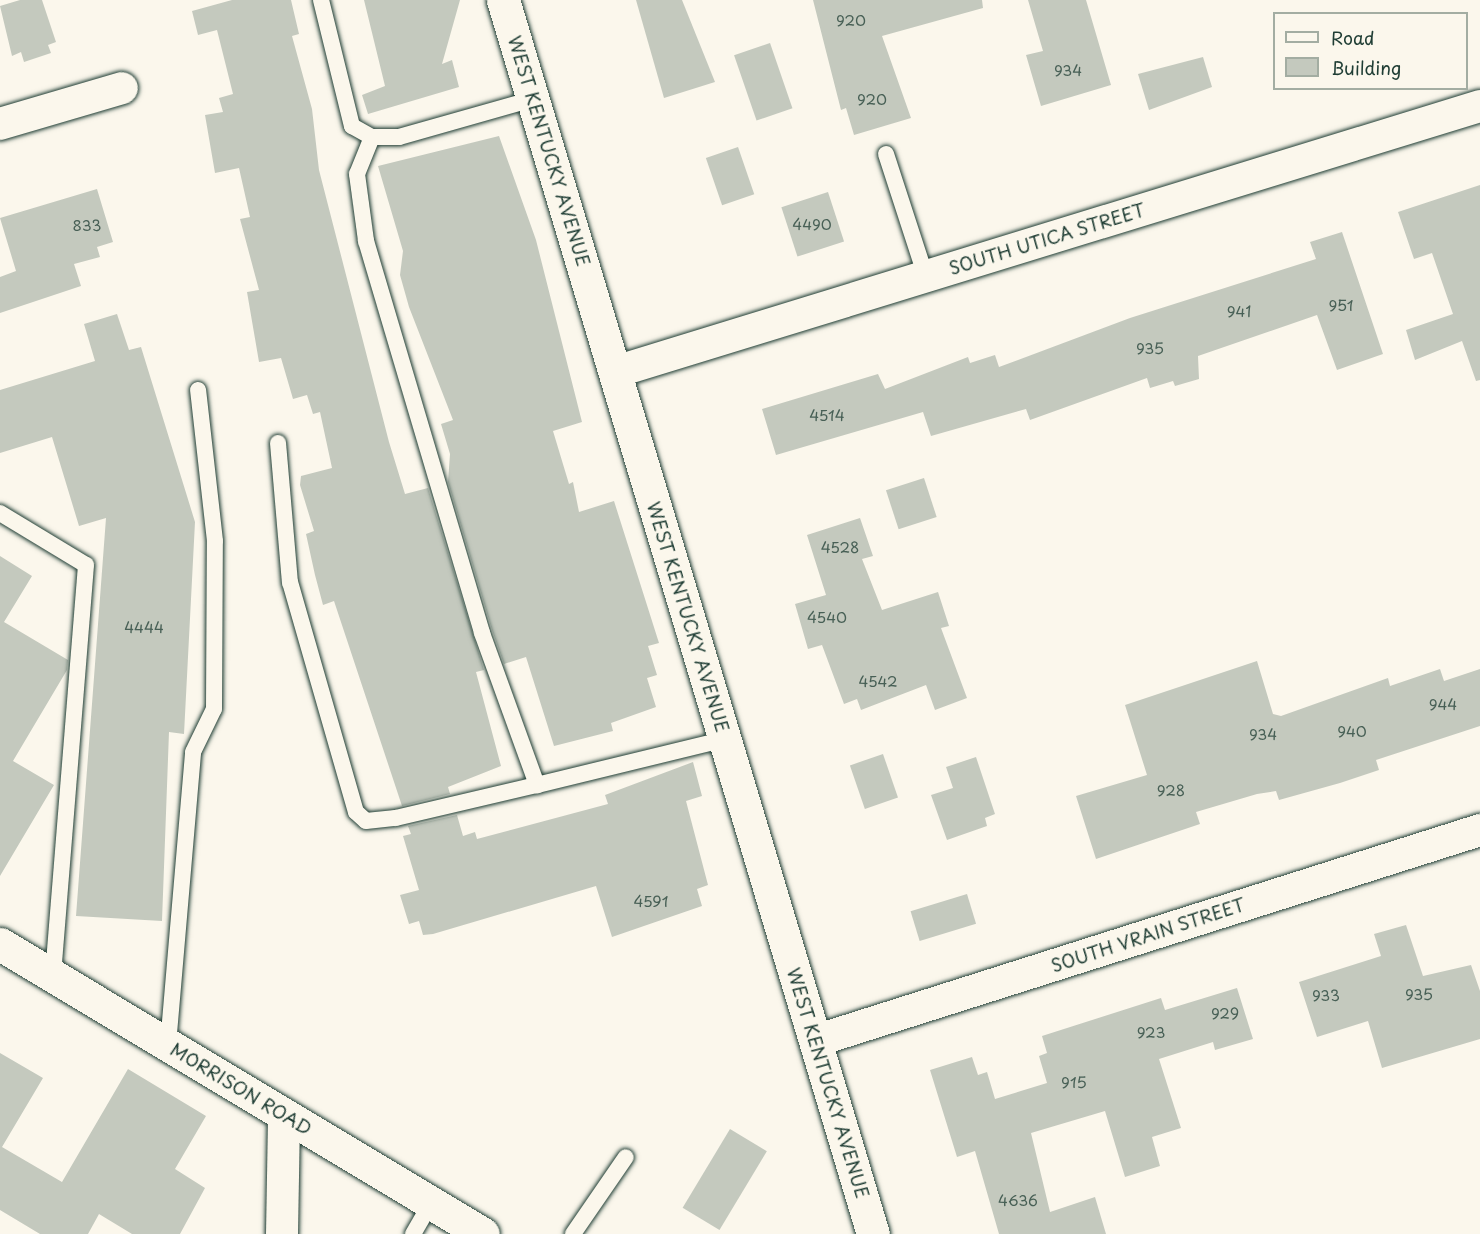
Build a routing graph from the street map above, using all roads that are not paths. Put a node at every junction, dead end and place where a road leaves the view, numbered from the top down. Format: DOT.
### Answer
graph roads {
  1 [pos="321,0"];
  2 [pos="503,0"];
  3 [pos="122,88"];
  4 [pos="533,99"];
  5 [pos="1480,106"];
  6 [pos="0,124"];
  7 [pos="372,137"];
  8 [pos="886,154"];
  9 [pos="926,277"];
  10 [pos="615,372"];
  11 [pos="198,390"];
  12 [pos="278,443"];
  13 [pos="0,513"];
  14 [pos="724,739"];
  15 [pos="537,785"];
  16 [pos="1480,830"];
  17 [pos="0,944"];
  18 [pos="53,976"];
  19 [pos="815,1041"];
  20 [pos="168,1046"];
  21 [pos="284,1116"];
  22 [pos="626,1157"];
  23 [pos="431,1203"];
  24 [pos="282,1234"];
  25 [pos="413,1234"];
  26 [pos="483,1234"];
  27 [pos="573,1234"];
  28 [pos="873,1234"];
  1 -- 7 [label="lane"];
  2 -- 4 [label="street, WEST KENTUCKY AVENUE"];
  3 -- 6 [label="street"];
  4 -- 7 [label="lane"];
  4 -- 10 [label="street, WEST KENTUCKY AVENUE"];
  5 -- 9 [label="street, SOUTH UTICA STREET"];
  7 -- 15 [label="lane"];
  8 -- 9 [label="lane"];
  9 -- 10 [label="street, SOUTH UTICA STREET"];
  10 -- 14 [label="street, WEST KENTUCKY AVENUE"];
  11 -- 20 [label="lane"];
  12 -- 15 [label="lane"];
  13 -- 18 [label="lane"];
  14 -- 15 [label="lane"];
  14 -- 19 [label="street, WEST KENTUCKY AVENUE"];
  16 -- 19 [label="street, SOUTH VRAIN STREET"];
  17 -- 18 [label="street, MORRISON ROAD"];
  18 -- 20 [label="street, MORRISON ROAD"];
  19 -- 28 [label="street, WEST KENTUCKY AVENUE"];
  20 -- 21 [label="street, MORRISON ROAD"];
  21 -- 23 [label="street, MORRISON ROAD"];
  21 -- 24 [label="street"];
  22 -- 27 [label="lane"];
  23 -- 25 [label="lane"];
  23 -- 26 [label="street, MORRISON ROAD"];
}
